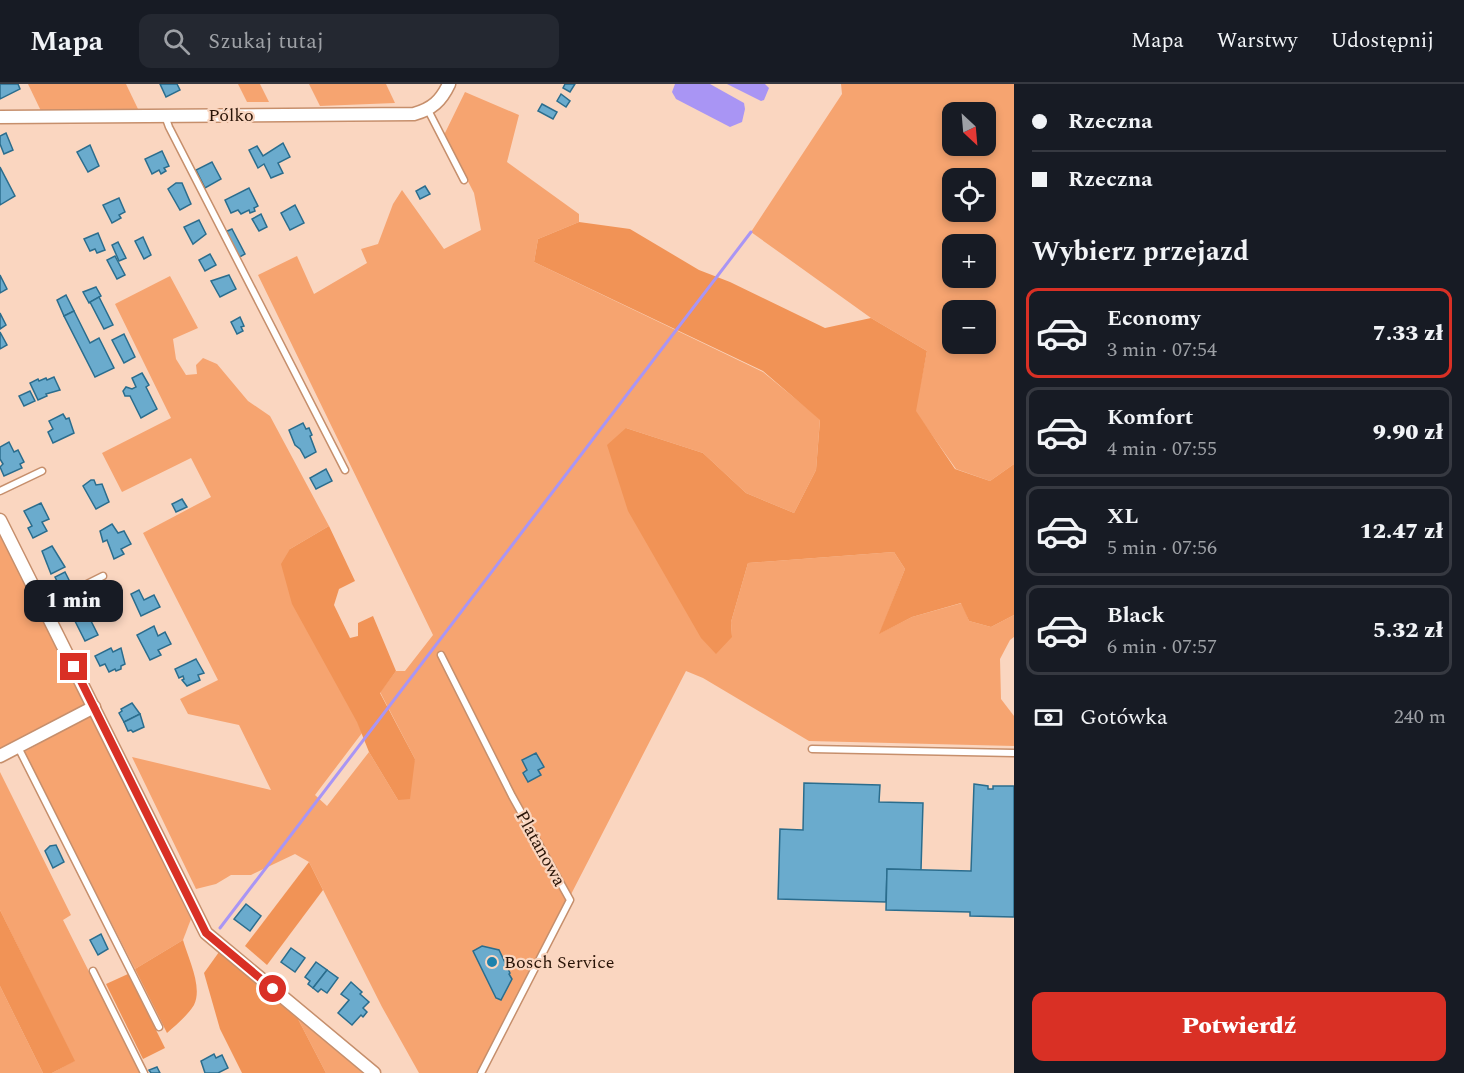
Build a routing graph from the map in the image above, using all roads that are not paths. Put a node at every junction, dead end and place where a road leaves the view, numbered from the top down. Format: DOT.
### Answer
graph roads {
  1 [pos="449,84"];
  2 [pos="428,110"];
  3 [pos="165,115"];
  4 [pos="0,117"];
  5 [pos="464,180"];
  6 [pos="345,470"];
  7 [pos="42,471"];
  8 [pos="0,491"];
  9 [pos="0,520"];
  10 [pos="103,576"];
  11 [pos="43,606"];
  12 [pos="441,655"];
  13 [pos="94,707"];
  14 [pos="18,747"];
  15 [pos="812,749"];
  16 [pos="1014,753"];
  17 [pos="0,756"];
  18 [pos="93,971"];
  19 [pos="159,1027"];
  20 [pos="144,1073"];
  21 [pos="374,1073"];
  22 [pos="481,1073"];
  1 -- 2 [label="street"];
  2 -- 3 [label="street, Pólko"];
  2 -- 5 [label="lane"];
  3 -- 4 [label="street, Pólko"];
  3 -- 6 [label="lane"];
  7 -- 8 [label="lane"];
  9 -- 11 [label="street"];
  10 -- 11 [label="lane"];
  11 -- 13 [label="street"];
  12 -- 22 [label="lane, Platanowa"];
  13 -- 14 [label="street"];
  13 -- 21 [label="street"];
  14 -- 17 [label="street"];
  14 -- 19 [label="lane"];
  15 -- 16 [label="lane"];
  18 -- 20 [label="lane"];
}
